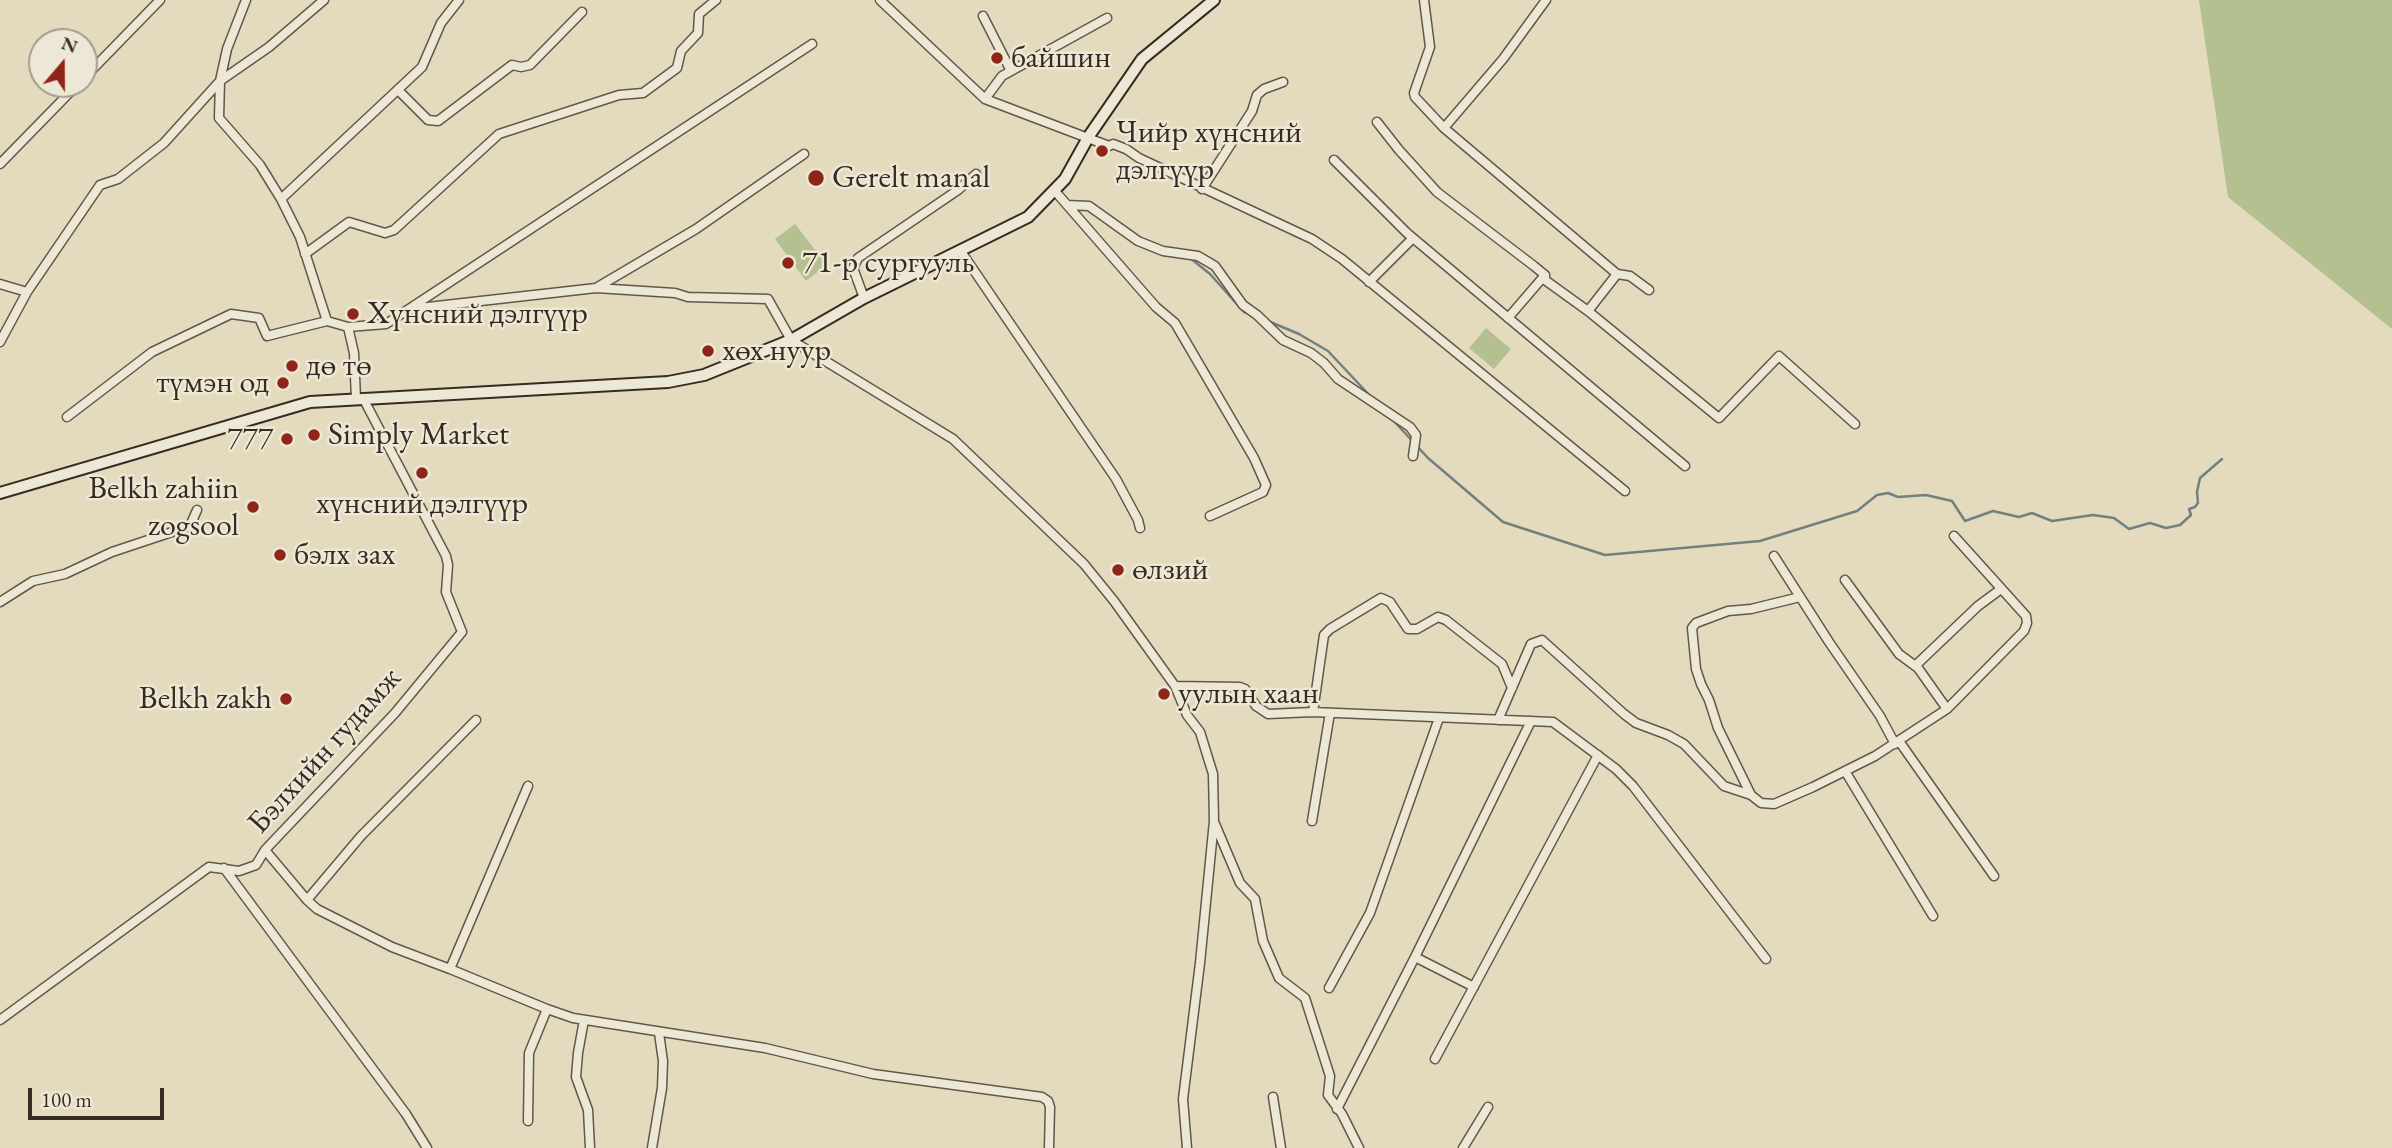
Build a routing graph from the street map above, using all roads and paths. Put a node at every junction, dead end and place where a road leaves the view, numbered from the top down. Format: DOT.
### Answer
graph roads {
  1 [pos="160,0"];
  2 [pos="246,0"];
  3 [pos="324,0"];
  4 [pos="459,0"];
  5 [pos="716,0"];
  6 [pos="880,0"];
  7 [pos="1214,0"];
  8 [pos="1424,0"];
  9 [pos="1546,0"];
  10 [pos="582,12"];
  11 [pos="983,16"];
  12 [pos="1107,19"];
  13 [pos="812,44"];
  14 [pos="98,64"];
  15 [pos="1011,71"];
  16 [pos="220,81"];
  17 [pos="1283,82"];
  18 [pos="399,91"];
  19 [pos="64,98"];
  20 [pos="985,99"];
  21 [pos="1377,122"];
  22 [pos="1444,128"];
  23 [pos="1089,136"];
  24 [pos="804,154"];
  25 [pos="1334,160"];
  26 [pos="0,163"];
  27 [pos="976,174"];
  28 [pos="1202,189"];
  29 [pos="1054,190"];
  30 [pos="281,199"];
  31 [pos="1066,205"];
  32 [pos="1413,238"];
  33 [pos="960,250"];
  34 [pos="305,254"];
  35 [pos="1617,274"];
  36 [pos="1545,275"];
  37 [pos="1368,282"];
  38 [pos="1,286"];
  39 [pos="596,288"];
  40 [pos="1649,290"];
  41 [pos="27,292"];
  42 [pos="864,298"];
  43 [pos="407,310"];
  44 [pos="1588,311"];
  45 [pos="1508,318"];
  46 [pos="327,321"];
  47 [pos="348,327"];
  48 [pos="791,340"];
  49 [pos="0,342"];
  50 [pos="360,399"];
  51 [pos="67,417"];
  52 [pos="1855,424"];
  53 [pos="1414,452"];
  54 [pos="1685,466"];
  55 [pos="1625,491"];
  56 [pos="0,493"];
  57 [pos="197,510"];
  58 [pos="1210,516"];
  59 [pos="1140,528"];
  60 [pos="1954,536"];
  61 [pos="1774,556"];
  62 [pos="1844,580"];
  63 [pos="2001,589"];
  64 [pos="1800,597"];
  65 [pos="0,602"];
  66 [pos="1915,666"];
  67 [pos="1175,686"];
  68 [pos="1512,688"];
  69 [pos="1947,709"];
  70 [pos="1313,712"];
  71 [pos="1330,713"];
  72 [pos="1439,718"];
  73 [pos="476,720"];
  74 [pos="1499,720"];
  75 [pos="1531,721"];
  76 [pos="1897,743"];
  77 [pos="1598,755"];
  78 [pos="1845,771"];
  79 [pos="528,786"];
  80 [pos="1751,795"];
  81 [pos="1214,821"];
  82 [pos="1312,821"];
  83 [pos="265,850"];
  84 [pos="224,868"];
  85 [pos="1994,876"];
  86 [pos="307,900"];
  87 [pos="1933,916"];
  88 [pos="1415,957"];
  89 [pos="1766,959"];
  90 [pos="450,969"];
  91 [pos="1474,987"];
  92 [pos="1329,988"];
  93 [pos="547,1009"];
  94 [pos="0,1020"];
  95 [pos="584,1020"];
  96 [pos="659,1033"];
  97 [pos="1435,1059"];
  98 [pos="1273,1097"];
  99 [pos="1488,1107"];
  100 [pos="1337,1110"];
  101 [pos="528,1121"];
  102 [pos="428,1148"];
  103 [pos="590,1148"];
  104 [pos="652,1148"];
  105 [pos="1049,1148"];
  106 [pos="1187,1148"];
  107 [pos="1281,1148"];
  108 [pos="1359,1148"];
  109 [pos="1463,1148"];
  1 -- 14 [label="street"];
  2 -- 16 [label="street"];
  3 -- 16 [label="street"];
  4 -- 18 [label="street"];
  5 -- 34 [label="street"];
  6 -- 20 [label="street"];
  7 -- 23 [label="main road"];
  8 -- 22 [label="street"];
  9 -- 22 [label="street"];
  10 -- 18 [label="street"];
  11 -- 15 [label="street"];
  12 -- 15 [label="street"];
  13 -- 43 [label="street"];
  15 -- 20 [label="street"];
  16 -- 30 [label="street"];
  16 -- 41 [label="street"];
  17 -- 28 [label="street"];
  18 -- 30 [label="street"];
  19 -- 26 [label="street"];
  20 -- 23 [label="street"];
  21 -- 36 [label="street"];
  22 -- 35 [label="street"];
  23 -- 28 [label="street"];
  23 -- 29 [label="main road"];
  24 -- 39 [label="street"];
  25 -- 32 [label="street"];
  27 -- 42 [label="street"];
  28 -- 37 [label="street"];
  29 -- 31 [label="street"];
  29 -- 33 [label="main road"];
  30 -- 34 [label="street"];
  31 -- 53 [label="street"];
  31 -- 58 [label="street"];
  32 -- 37 [label="street"];
  32 -- 45 [label="street"];
  33 -- 42 [label="main road"];
  33 -- 59 [label="street"];
  34 -- 46 [label="street"];
  35 -- 40 [label="street"];
  35 -- 44 [label="street"];
  36 -- 44 [label="street"];
  36 -- 45 [label="street"];
  37 -- 55 [label="street"];
  38 -- 41 [label="street"];
  39 -- 43 [label="street"];
  39 -- 48 [label="street"];
  41 -- 49 [label="street"];
  42 -- 48 [label="main road"];
  43 -- 47 [label="street"];
  44 -- 52 [label="street"];
  45 -- 54 [label="street"];
  46 -- 47 [label="street"];
  46 -- 51 [label="street"];
  47 -- 50 [label="street"];
  48 -- 50 [label="main road"];
  48 -- 67 [label="street"];
  50 -- 56 [label="main road"];
  50 -- 83 [label="street, Бэлхийн гудамж"];
  57 -- 65 [label="street"];
  60 -- 63 [label="street"];
  61 -- 64 [label="street"];
  62 -- 66 [label="street"];
  63 -- 66 [label="street"];
  63 -- 69 [label="street"];
  64 -- 76 [label="street"];
  64 -- 80 [label="street"];
  66 -- 69 [label="street"];
  67 -- 70 [label="street"];
  67 -- 81 [label="street"];
  68 -- 70 [label="street"];
  68 -- 74 [label="street"];
  68 -- 80 [label="street"];
  69 -- 76 [label="street"];
  70 -- 71 [label="street"];
  71 -- 72 [label="street"];
  71 -- 82 [label="street"];
  72 -- 74 [label="street"];
  72 -- 92 [label="street"];
  73 -- 86 [label="street"];
  74 -- 75 [label="street"];
  75 -- 77 [label="street"];
  75 -- 88 [label="street"];
  76 -- 78 [label="street"];
  76 -- 85 [label="street"];
  77 -- 89 [label="street"];
  77 -- 91 [label="street"];
  78 -- 80 [label="street"];
  78 -- 87 [label="street"];
  79 -- 90 [label="street"];
  81 -- 100 [label="street"];
  81 -- 106 [label="street"];
  83 -- 84 [label="street, Бэлхийн гудамж"];
  83 -- 86 [label="street"];
  84 -- 94 [label="street, Бэлхийн гудамж"];
  84 -- 102 [label="street"];
  86 -- 90 [label="street"];
  88 -- 91 [label="street"];
  88 -- 100 [label="street"];
  90 -- 93 [label="street"];
  91 -- 97 [label="street"];
  93 -- 95 [label="street"];
  93 -- 101 [label="street"];
  95 -- 96 [label="street"];
  95 -- 103 [label="street"];
  96 -- 104 [label="street"];
  96 -- 105 [label="street"];
  98 -- 107 [label="street"];
  99 -- 109 [label="street"];
  100 -- 108 [label="street"];
}
